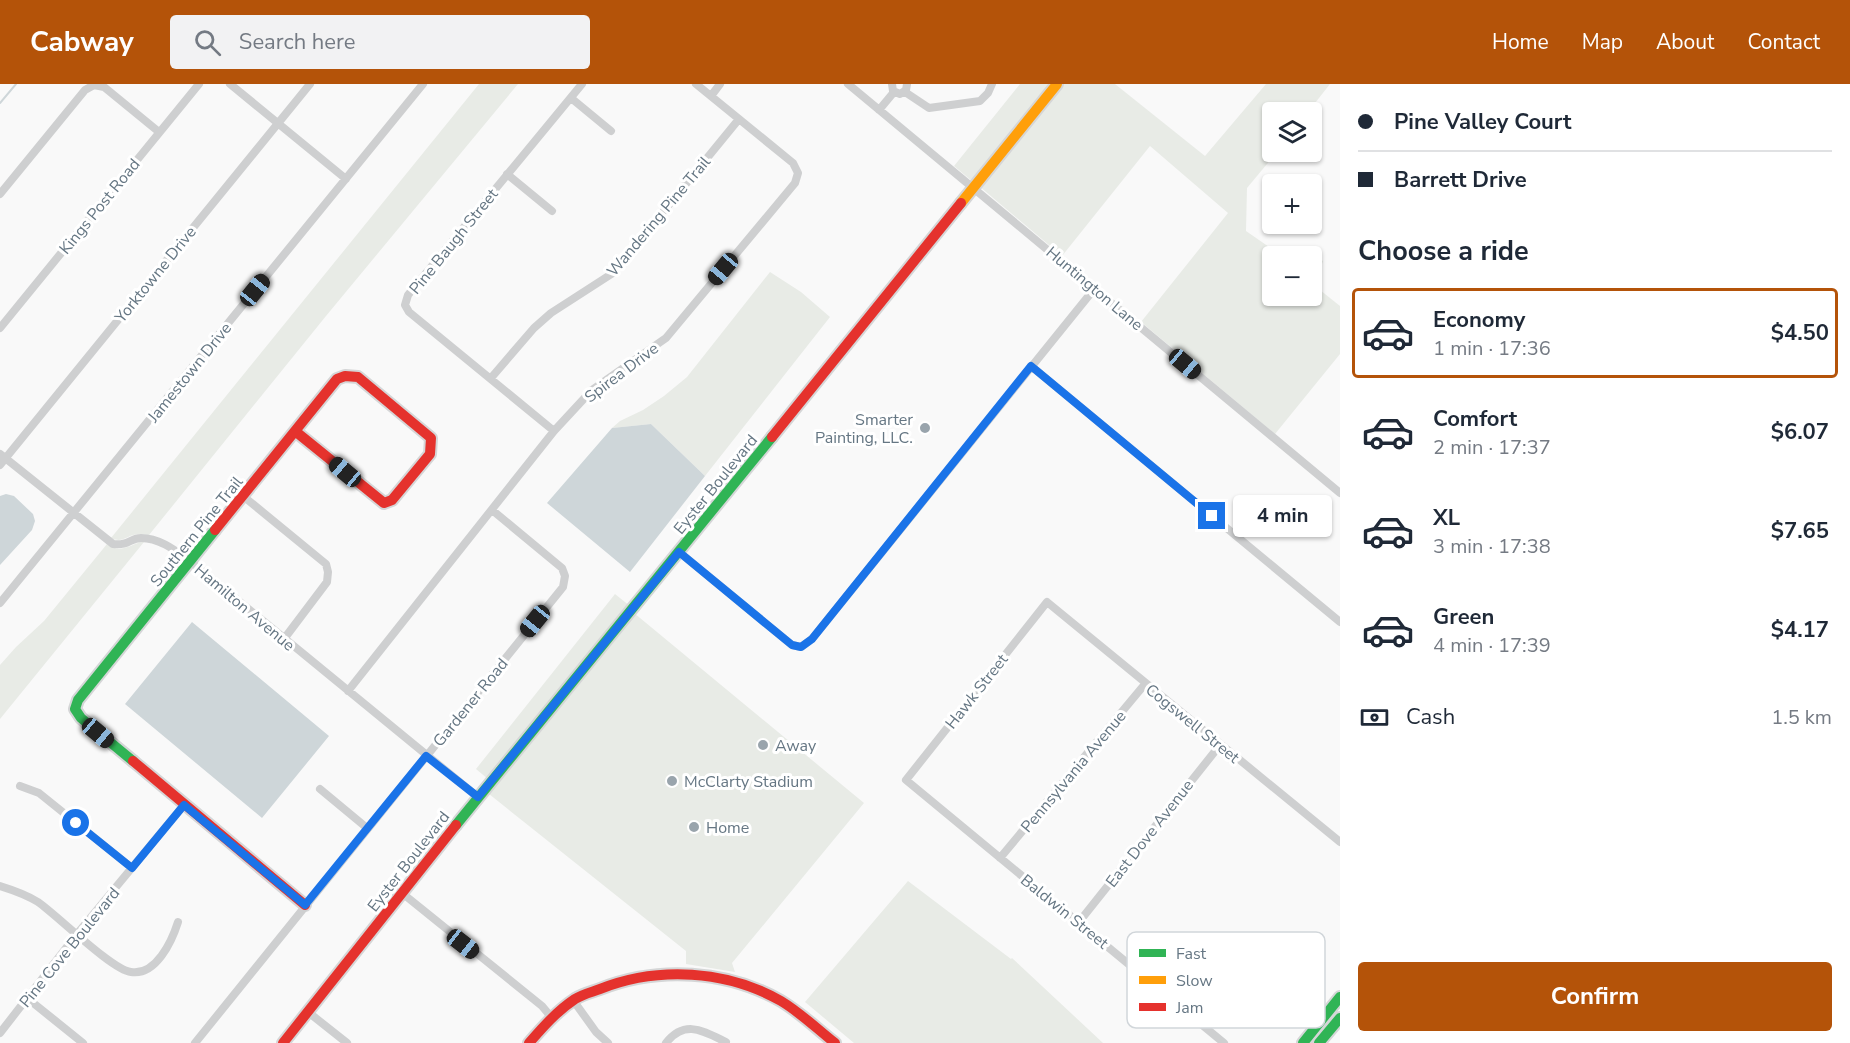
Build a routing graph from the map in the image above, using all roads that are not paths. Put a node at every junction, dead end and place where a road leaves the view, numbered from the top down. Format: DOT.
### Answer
graph roads {
  1 [pos="199,84"];
  2 [pos="230,84"];
  3 [pos="310,84"];
  4 [pos="423,84"];
  5 [pos="582,84"];
  6 [pos="696,84"];
  7 [pos="720,84"];
  8 [pos="848,84"];
  9 [pos="993,84"];
  10 [pos="1057,84"];
  11 [pos="94,85"];
  12 [pos="893,88"];
  13 [pos="906,88"];
  14 [pos="711,96"];
  15 [pos="571,98"];
  16 [pos="879,110"];
  17 [pos="739,119"];
  18 [pos="277,123"];
  19 [pos="611,131"];
  20 [pos="159,132"];
  21 [pos="507,174"];
  22 [pos="346,179"];
  23 [pos="973,186"];
  24 [pos="0,194"];
  25 [pos="552,211"];
  26 [pos="1095,288"];
  27 [pos="0,328"];
  28 [pos="1031,366"];
  29 [pos="491,378"];
  30 [pos="295,430"];
  31 [pos="554,431"];
  32 [pos="2,459"];
  33 [pos="1340,493"];
  34 [pos="243,496"];
  35 [pos="492,510"];
  36 [pos="74,513"];
  37 [pos="679,552"];
  38 [pos="190,561"];
  39 [pos="1047,602"];
  40 [pos="0,603"];
  41 [pos="1340,622"];
  42 [pos="284,639"];
  43 [pos="1145,684"];
  44 [pos="348,691"];
  45 [pos="1220,745"];
  46 [pos="426,756"];
  47 [pos="906,780"];
  48 [pos="20,786"];
  49 [pos="320,789"];
  50 [pos="478,797"];
  51 [pos="184,805"];
  52 [pos="367,828"];
  53 [pos="1340,842"];
  54 [pos="1000,858"];
  55 [pos="132,868"];
  56 [pos="0,886"];
  57 [pos="402,893"];
  58 [pos="305,905"];
  59 [pos="178,922"];
  60 [pos="1079,922"];
  61 [pos="77,934"];
  62 [pos="1127,962"];
  63 [pos="1340,997"];
  64 [pos="27,998"];
  65 [pos="573,1000"];
  66 [pos="308,1012"];
  67 [pos="1325,1015"];
  68 [pos="552,1018"];
  69 [pos="1340,1018"];
  70 [pos="1206,1028"];
  71 [pos="1315,1028"];
  72 [pos="1322,1028"];
  73 [pos="0,1033"];
  74 [pos="726,1042"];
  75 [pos="83,1043"];
  76 [pos="195,1043"];
  77 [pos="283,1043"];
  78 [pos="347,1043"];
  79 [pos="529,1043"];
  80 [pos="608,1043"];
  81 [pos="666,1043"];
  82 [pos="835,1043"];
  83 [pos="1224,1043"];
  84 [pos="1303,1043"];
  85 [pos="1318,1043"];
  1 -- 20 [label="street, Kings Post Road"];
  2 -- 18 [label="street"];
  3 -- 18 [label="street, Yorktowne Drive"];
  4 -- 22 [label="street, Jamestown Drive"];
  5 -- 15 [label="street, Pine Baugh Street"];
  6 -- 14 [label="street, Spirea Drive"];
  7 -- 14 [label="street"];
  8 -- 16 [label="street, Huntington Lane"];
  9 -- 13 [label="street"];
  10 -- 23 [label="street, Eyster Boulevard"];
  11 -- 20 [label="street"];
  11 -- 24 [label="street"];
  12 -- 13 [label="street"];
  12 -- 16 [label="street"];
  14 -- 17 [label="street, Spirea Drive"];
  15 -- 19 [label="street"];
  15 -- 21 [label="street, Pine Baugh Street"];
  16 -- 23 [label="street, Huntington Lane"];
  17 -- 29 [label="street, Wandering Pine Trail"];
  17 -- 31 [label="street, Spirea Drive"];
  18 -- 22 [label="street"];
  18 -- 32 [label="street, Yorktowne Drive"];
  20 -- 27 [label="street, Kings Post Road"];
  21 -- 25 [label="street"];
  21 -- 29 [label="street, Pine Baugh Street"];
  22 -- 36 [label="street, Jamestown Drive"];
  23 -- 26 [label="street, Huntington Lane"];
  23 -- 37 [label="street, Eyster Boulevard"];
  26 -- 28 [label="street"];
  26 -- 33 [label="street, Huntington Lane"];
  28 -- 37 [label="street"];
  28 -- 41 [label="street"];
  29 -- 31 [label="street, Pine Baugh Street"];
  30 -- 30 [label="street, Southern Pine Trail"];
  30 -- 34 [label="street, Southern Pine Trail"];
  31 -- 35 [label="street, Spirea Drive"];
  32 -- 36 [label="street, Hamilton Avenue"];
  34 -- 38 [label="street, Southern Pine Trail"];
  34 -- 42 [label="street"];
  35 -- 44 [label="street, Spirea Drive"];
  35 -- 46 [label="street, Gardener Road"];
  36 -- 38 [label="street, Hamilton Avenue"];
  36 -- 40 [label="street, Jamestown Drive"];
  37 -- 50 [label="street, Eyster Boulevard"];
  38 -- 42 [label="street, Hamilton Avenue"];
  38 -- 51 [label="street, Southern Pine Trail"];
  39 -- 43 [label="street, Cogswell Street"];
  39 -- 47 [label="street, Hawk Street"];
  42 -- 44 [label="street, Hamilton Avenue"];
  43 -- 45 [label="street, Cogswell Street"];
  43 -- 54 [label="street, Pennsylvania Avenue"];
  44 -- 46 [label="street, Hamilton Avenue"];
  45 -- 53 [label="street, Cogswell Street"];
  45 -- 60 [label="street, East Dove Avenue"];
  46 -- 50 [label="street, Hamilton Avenue"];
  46 -- 52 [label="street, Gardener Road"];
  47 -- 54 [label="street, Baldwin Street"];
  48 -- 55 [label="street"];
  49 -- 52 [label="street"];
  50 -- 57 [label="street, Eyster Boulevard"];
  51 -- 55 [label="street, Pine Cove Boulevard"];
  51 -- 58 [label="street"];
  52 -- 58 [label="street, Gardener Road"];
  54 -- 60 [label="street, Baldwin Street"];
  55 -- 61 [label="street, Pine Cove Boulevard"];
  56 -- 61 [label="street"];
  57 -- 66 [label="street, Eyster Boulevard"];
  57 -- 68 [label="street"];
  58 -- 76 [label="street, Gardener Road"];
  59 -- 61 [label="street"];
  60 -- 62 [label="street, Baldwin Street"];
  61 -- 64 [label="street, Pine Cove Boulevard"];
  63 -- 67 [label="street"];
  64 -- 73 [label="street, Pine Cove Boulevard"];
  64 -- 75 [label="street"];
  65 -- 68 [label="street"];
  65 -- 80 [label="street"];
  65 -- 82 [label="street"];
  66 -- 77 [label="street, Eyster Boulevard"];
  66 -- 78 [label="street"];
  68 -- 79 [label="street"];
  69 -- 85 [label="street"];
  70 -- 83 [label="street, Baldwin Street"];
  71 -- 84 [label="street"];
  72 -- 85 [label="street"];
  74 -- 81 [label="street"];
}
